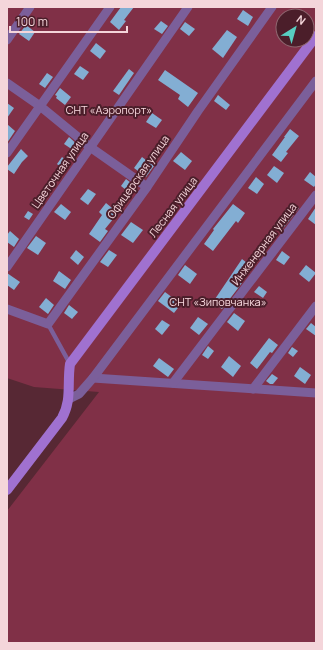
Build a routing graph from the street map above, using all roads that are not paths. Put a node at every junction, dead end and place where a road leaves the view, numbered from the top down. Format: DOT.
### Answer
graph roads {
  1 [pos="30,7"];
  2 [pos="110,7"];
  3 [pos="188,7"];
  4 [pos="272,7"];
  5 [pos="316,36"];
  6 [pos="7,40"];
  7 [pos="316,81"];
  8 [pos="7,83"];
  9 [pos="40,106"];
  10 [pos="90,147"];
  11 [pos="7,153"];
  12 [pos="147,187"];
  13 [pos="316,195"];
  14 [pos="7,267"];
  15 [pos="316,306"];
  16 [pos="7,309"];
  17 [pos="48,324"];
  18 [pos="70,364"];
  19 [pos="93,378"];
  20 [pos="173,383"];
  21 [pos="253,390"];
  22 [pos="316,393"];
  23 [pos="69,399"];
  24 [pos="7,490"];
  1 -- 6 [label="street"];
  2 -- 9 [label="street"];
  3 -- 10 [label="street, Цветочная улица"];
  4 -- 12 [label="street, Офицерская улица"];
  5 -- 18 [label="street, Лесная улица"];
  7 -- 19 [label="street"];
  8 -- 9 [label="street"];
  9 -- 10 [label="street"];
  9 -- 11 [label="street"];
  10 -- 12 [label="street"];
  10 -- 14 [label="street, Цветочная улица"];
  12 -- 17 [label="street, Офицерская улица"];
  13 -- 20 [label="street, Инженерная улица"];
  15 -- 21 [label="street"];
  16 -- 17 [label="street"];
  17 -- 18 [label="lane"];
  18 -- 23 [label="street"];
  19 -- 20 [label="street"];
  19 -- 23 [label="street"];
  20 -- 21 [label="street"];
  21 -- 22 [label="street"];
  23 -- 24 [label="street"];
}
